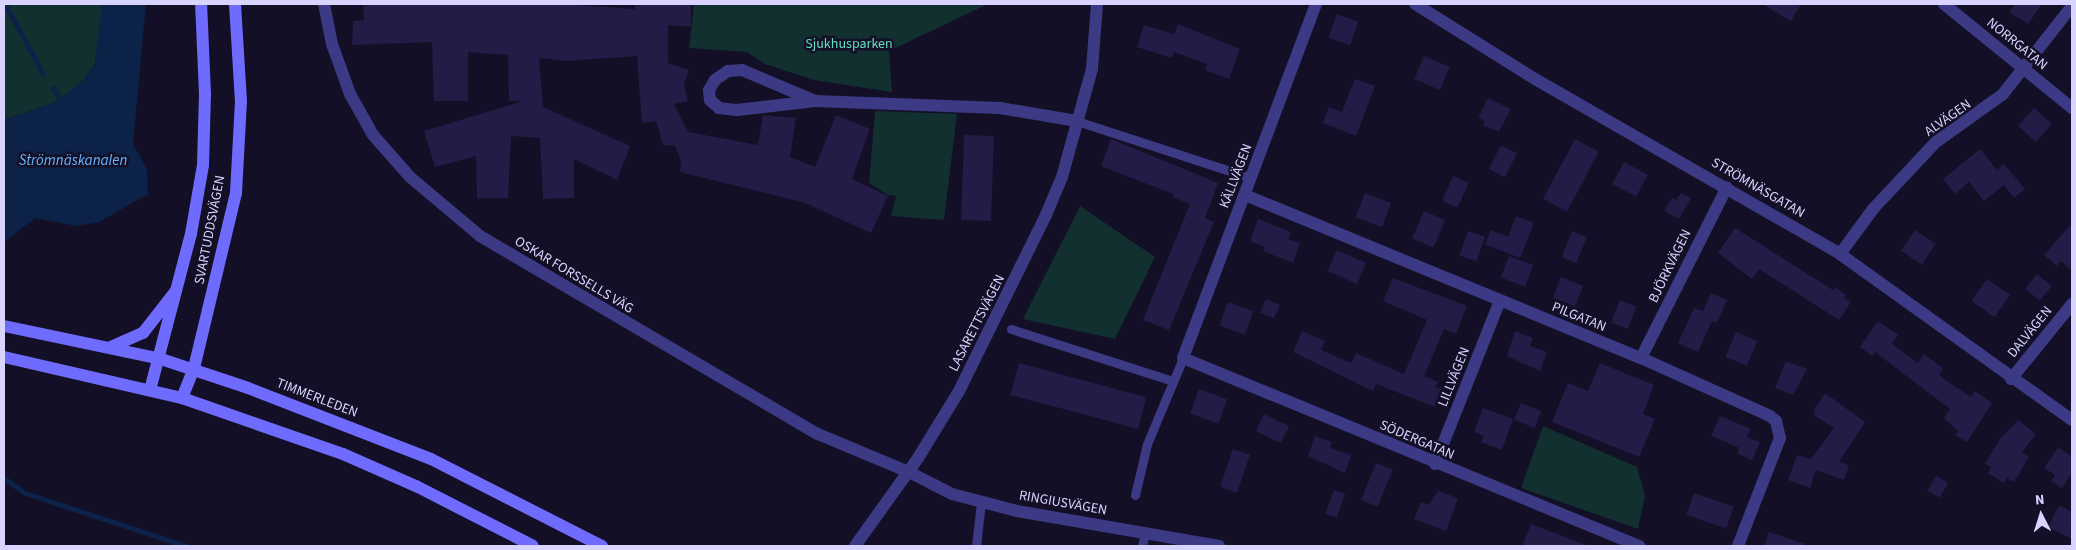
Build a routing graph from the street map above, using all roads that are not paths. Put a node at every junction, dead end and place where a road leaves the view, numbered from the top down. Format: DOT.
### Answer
graph roads {
  1 [pos="202,4"];
  2 [pos="235,4"];
  3 [pos="324,4"];
  4 [pos="1097,4"];
  5 [pos="1316,4"];
  6 [pos="1415,4"];
  7 [pos="1944,4"];
  8 [pos="2072,6"];
  9 [pos="2025,69"];
  10 [pos="815,101"];
  11 [pos="2072,108"];
  12 [pos="1077,122"];
  13 [pos="1252,178"];
  14 [pos="1728,187"];
  15 [pos="1245,195"];
  16 [pos="1840,254"];
  17 [pos="178,288"];
  18 [pos="1500,301"];
  19 [pos="2072,304"];
  20 [pos="4,326"];
  21 [pos="1011,329"];
  22 [pos="112,347"];
  23 [pos="4,358"];
  24 [pos="1183,358"];
  25 [pos="1641,358"];
  26 [pos="161,359"];
  27 [pos="194,368"];
  28 [pos="2011,379"];
  29 [pos="1173,382"];
  30 [pos="150,390"];
  31 [pos="182,398"];
  32 [pos="2072,420"];
  33 [pos="1435,464"];
  34 [pos="908,472"];
  35 [pos="1135,495"];
  36 [pos="981,502"];
  37 [pos="870,522"];
  38 [pos="1145,533"];
  39 [pos="533,546"];
  40 [pos="602,546"];
  41 [pos="846,546"];
  42 [pos="855,546"];
  43 [pos="976,546"];
  44 [pos="1142,546"];
  45 [pos="1218,546"];
  46 [pos="1640,546"];
  47 [pos="1738,546"];
  1 -- 17 [label="main road, SVARTUDDSVÄGEN"];
  2 -- 27 [label="main road, SVARTUDDSVÄGEN"];
  3 -- 34 [label="street, OSKAR FORSSELLS VÄG"];
  4 -- 12 [label="street, LASARETTSVÄGEN"];
  5 -- 13 [label="street, KÄLLVÄGEN"];
  6 -- 14 [label="street, STRÖMNÄSGATAN"];
  7 -- 9 [label="street, NORRGATAN"];
  8 -- 9 [label="street, ALVÄGEN"];
  9 -- 11 [label="street, NORRGATAN"];
  9 -- 16 [label="street, ALVÄGEN"];
  10 -- 10 [label="street"];
  10 -- 12 [label="street"];
  12 -- 13 [label="lane"];
  12 -- 34 [label="street, LASARETTSVÄGEN"];
  13 -- 15 [label="street, KÄLLVÄGEN"];
  14 -- 16 [label="street, STRÖMNÄSGATAN"];
  14 -- 25 [label="street, BJÖRKVÄGEN"];
  15 -- 18 [label="street, PILGATAN"];
  15 -- 24 [label="street, KÄLLVÄGEN"];
  16 -- 28 [label="street, STRÖMNÄSGATAN"];
  17 -- 22 [label="main road, SVARTUDDSVÄGEN"];
  17 -- 26 [label="main road, SVARTUDDSVÄGEN"];
  18 -- 25 [label="street, PILGATAN"];
  18 -- 33 [label="street, LILLVÄGEN"];
  19 -- 28 [label="street, DALVÄGEN"];
  20 -- 22 [label="main road, TIMMERLEDEN"];
  21 -- 29 [label="lane"];
  22 -- 26 [label="main road, TIMMERLEDEN"];
  23 -- 30 [label="main road"];
  24 -- 29 [label="lane"];
  24 -- 33 [label="street, SÖDERGATAN"];
  25 -- 47 [label="street, PILGATAN"];
  26 -- 27 [label="main road, TIMMERLEDEN"];
  26 -- 30 [label="main road, SVARTUDDSVÄGEN"];
  27 -- 31 [label="main road, SVARTUDDSVÄGEN"];
  27 -- 40 [label="main road, TIMMERLEDEN"];
  28 -- 32 [label="street, STRÖMNÄSGATAN"];
  29 -- 35 [label="lane"];
  30 -- 31 [label="main road"];
  31 -- 39 [label="main road"];
  33 -- 46 [label="street, SÖDERGATAN"];
  34 -- 36 [label="street, RINGIUSVÄGEN"];
  34 -- 37 [label="street, LASARETTSVÄGEN"];
  36 -- 38 [label="street, RINGIUSVÄGEN"];
  36 -- 43 [label="lane"];
  37 -- 41 [label="street, LASARETTSVÄGEN"];
  37 -- 42 [label="street, LASARETTSVÄGEN"];
  38 -- 44 [label="lane"];
  38 -- 45 [label="street, RINGIUSVÄGEN"];
}
